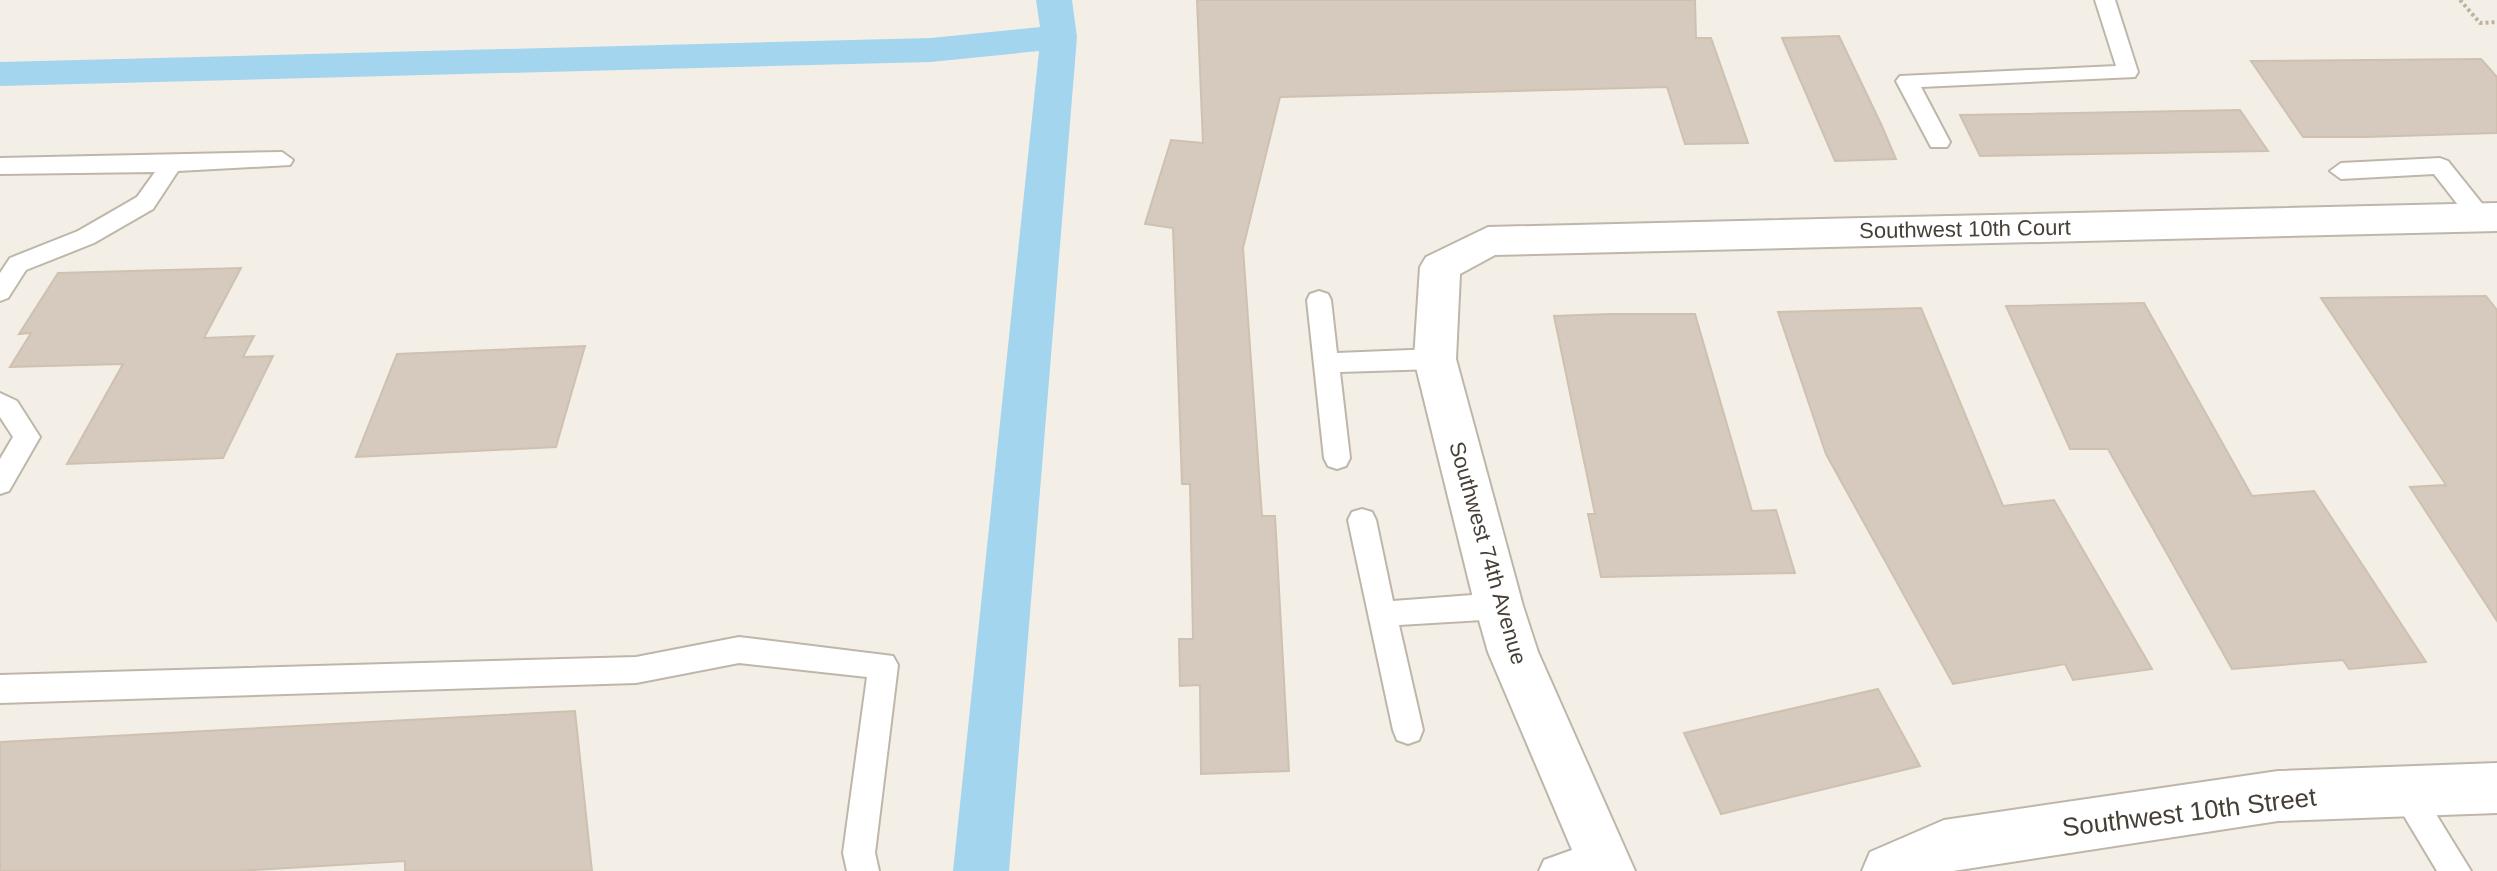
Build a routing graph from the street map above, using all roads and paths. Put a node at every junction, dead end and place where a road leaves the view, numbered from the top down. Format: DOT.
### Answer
graph roads {
  1 [pos="2105,0"];
  2 [pos="2460,0"];
  3 [pos="2497,22"];
  4 [pos="1939,142"];
  5 [pos="282,160"];
  6 [pos="172,164"];
  7 [pos="0,166"];
  8 [pos="2341,171"];
  9 [pos="2489,217"];
  10 [pos="0,247"];
  11 [pos="18,264"];
  12 [pos="1440,267"];
  13 [pos="0,292"];
  14 [pos="1319,300"];
  15 [pos="1435,359"];
  16 [pos="1326,363"];
  17 [pos="0,403"];
  18 [pos="1337,458"];
  19 [pos="0,483"];
  20 [pos="1362,520"];
  21 [pos="1499,606"];
  22 [pos="1382,614"];
  23 [pos="0,689"];
  24 [pos="1408,730"];
  25 [pos="2497,788"];
  26 [pos="2404,791"];
  27 [pos="1604,863"];
  28 [pos="863,871"];
  29 [pos="1555,871"];
  30 [pos="1889,871"];
  31 [pos="2455,871"];
  1 -- 4 [label="lane"];
  2 -- 3 [label="path"];
  5 -- 6 [label="lane"];
  6 -- 7 [label="lane"];
  6 -- 11 [label="lane"];
  8 -- 9 [label="lane"];
  9 -- 12 [label="street, Southwest 10th Court"];
  10 -- 11 [label="lane"];
  11 -- 13 [label="lane"];
  12 -- 15 [label="street, Southwest 74th Avenue"];
  14 -- 16 [label="lane"];
  15 -- 16 [label="lane"];
  15 -- 21 [label="street, Southwest 74th Avenue"];
  16 -- 18 [label="lane"];
  17 -- 19 [label="lane"];
  20 -- 22 [label="lane"];
  21 -- 22 [label="lane"];
  21 -- 27 [label="street, Southwest 74th Avenue"];
  22 -- 24 [label="lane"];
  23 -- 28 [label="lane"];
  25 -- 26 [label="street, Southwest 10th Street"];
  26 -- 30 [label="street, Southwest 10th Street"];
  26 -- 31 [label="lane"];
  27 -- 29 [label="lane"];
}
